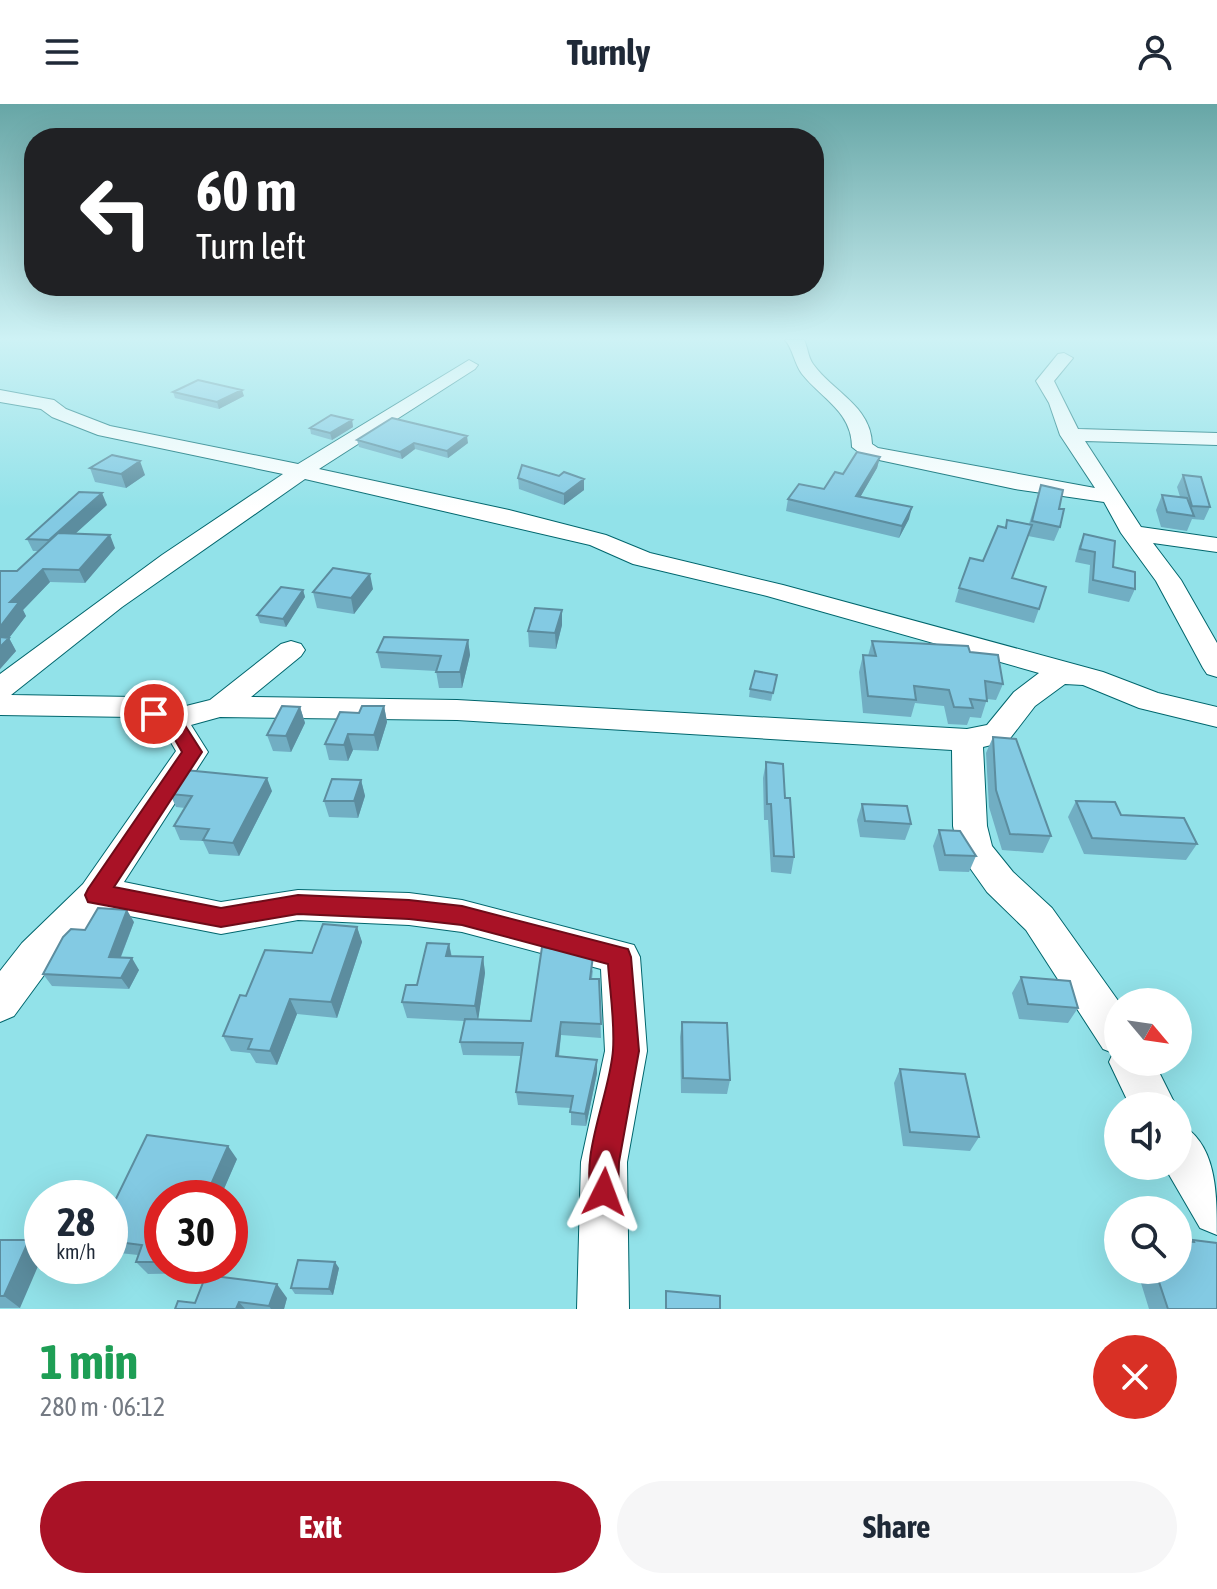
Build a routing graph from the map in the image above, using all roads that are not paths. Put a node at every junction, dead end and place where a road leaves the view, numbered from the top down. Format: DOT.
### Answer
graph roads {
  1 [pos="1,396"];
  2 [pos="418,396"];
  3 [pos="834,396"];
  4 [pos="1054,396"];
  5 [pos="1070,435"];
  6 [pos="1217,439"];
  7 [pos="299,470"];
  8 [pos="1112,497"];
  9 [pos="1133,533"];
  10 [pos="1217,545"];
  11 [pos="291,650"];
  12 [pos="1217,668"];
  13 [pos="1073,673"];
  14 [pos="0,689"];
  15 [pos="0,705"];
  16 [pos="220,707"];
  17 [pos="1217,717"];
  18 [pos="173,720"];
  19 [pos="967,740"];
  20 [pos="96,895"];
  21 [pos="0,1003"];
  22 [pos="1104,1014"];
  23 [pos="1192,1169"];
  24 [pos="1217,1210"];
  25 [pos="603,1309"];
  1 -- 7 [label="street"];
  2 -- 7 [label="street"];
  3 -- 8 [label="street"];
  4 -- 5 [label="street"];
  5 -- 6 [label="street"];
  5 -- 8 [label="street"];
  7 -- 13 [label="street"];
  7 -- 14 [label="street"];
  8 -- 9 [label="street"];
  9 -- 10 [label="street"];
  9 -- 12 [label="street"];
  11 -- 16 [label="street"];
  13 -- 17 [label="street"];
  13 -- 19 [label="street"];
  15 -- 18 [label="street"];
  16 -- 18 [label="street"];
  16 -- 19 [label="street"];
  18 -- 20 [label="street"];
  19 -- 22 [label="street"];
  20 -- 21 [label="street"];
  20 -- 25 [label="street"];
  23 -- 24 [label="street"];
}
